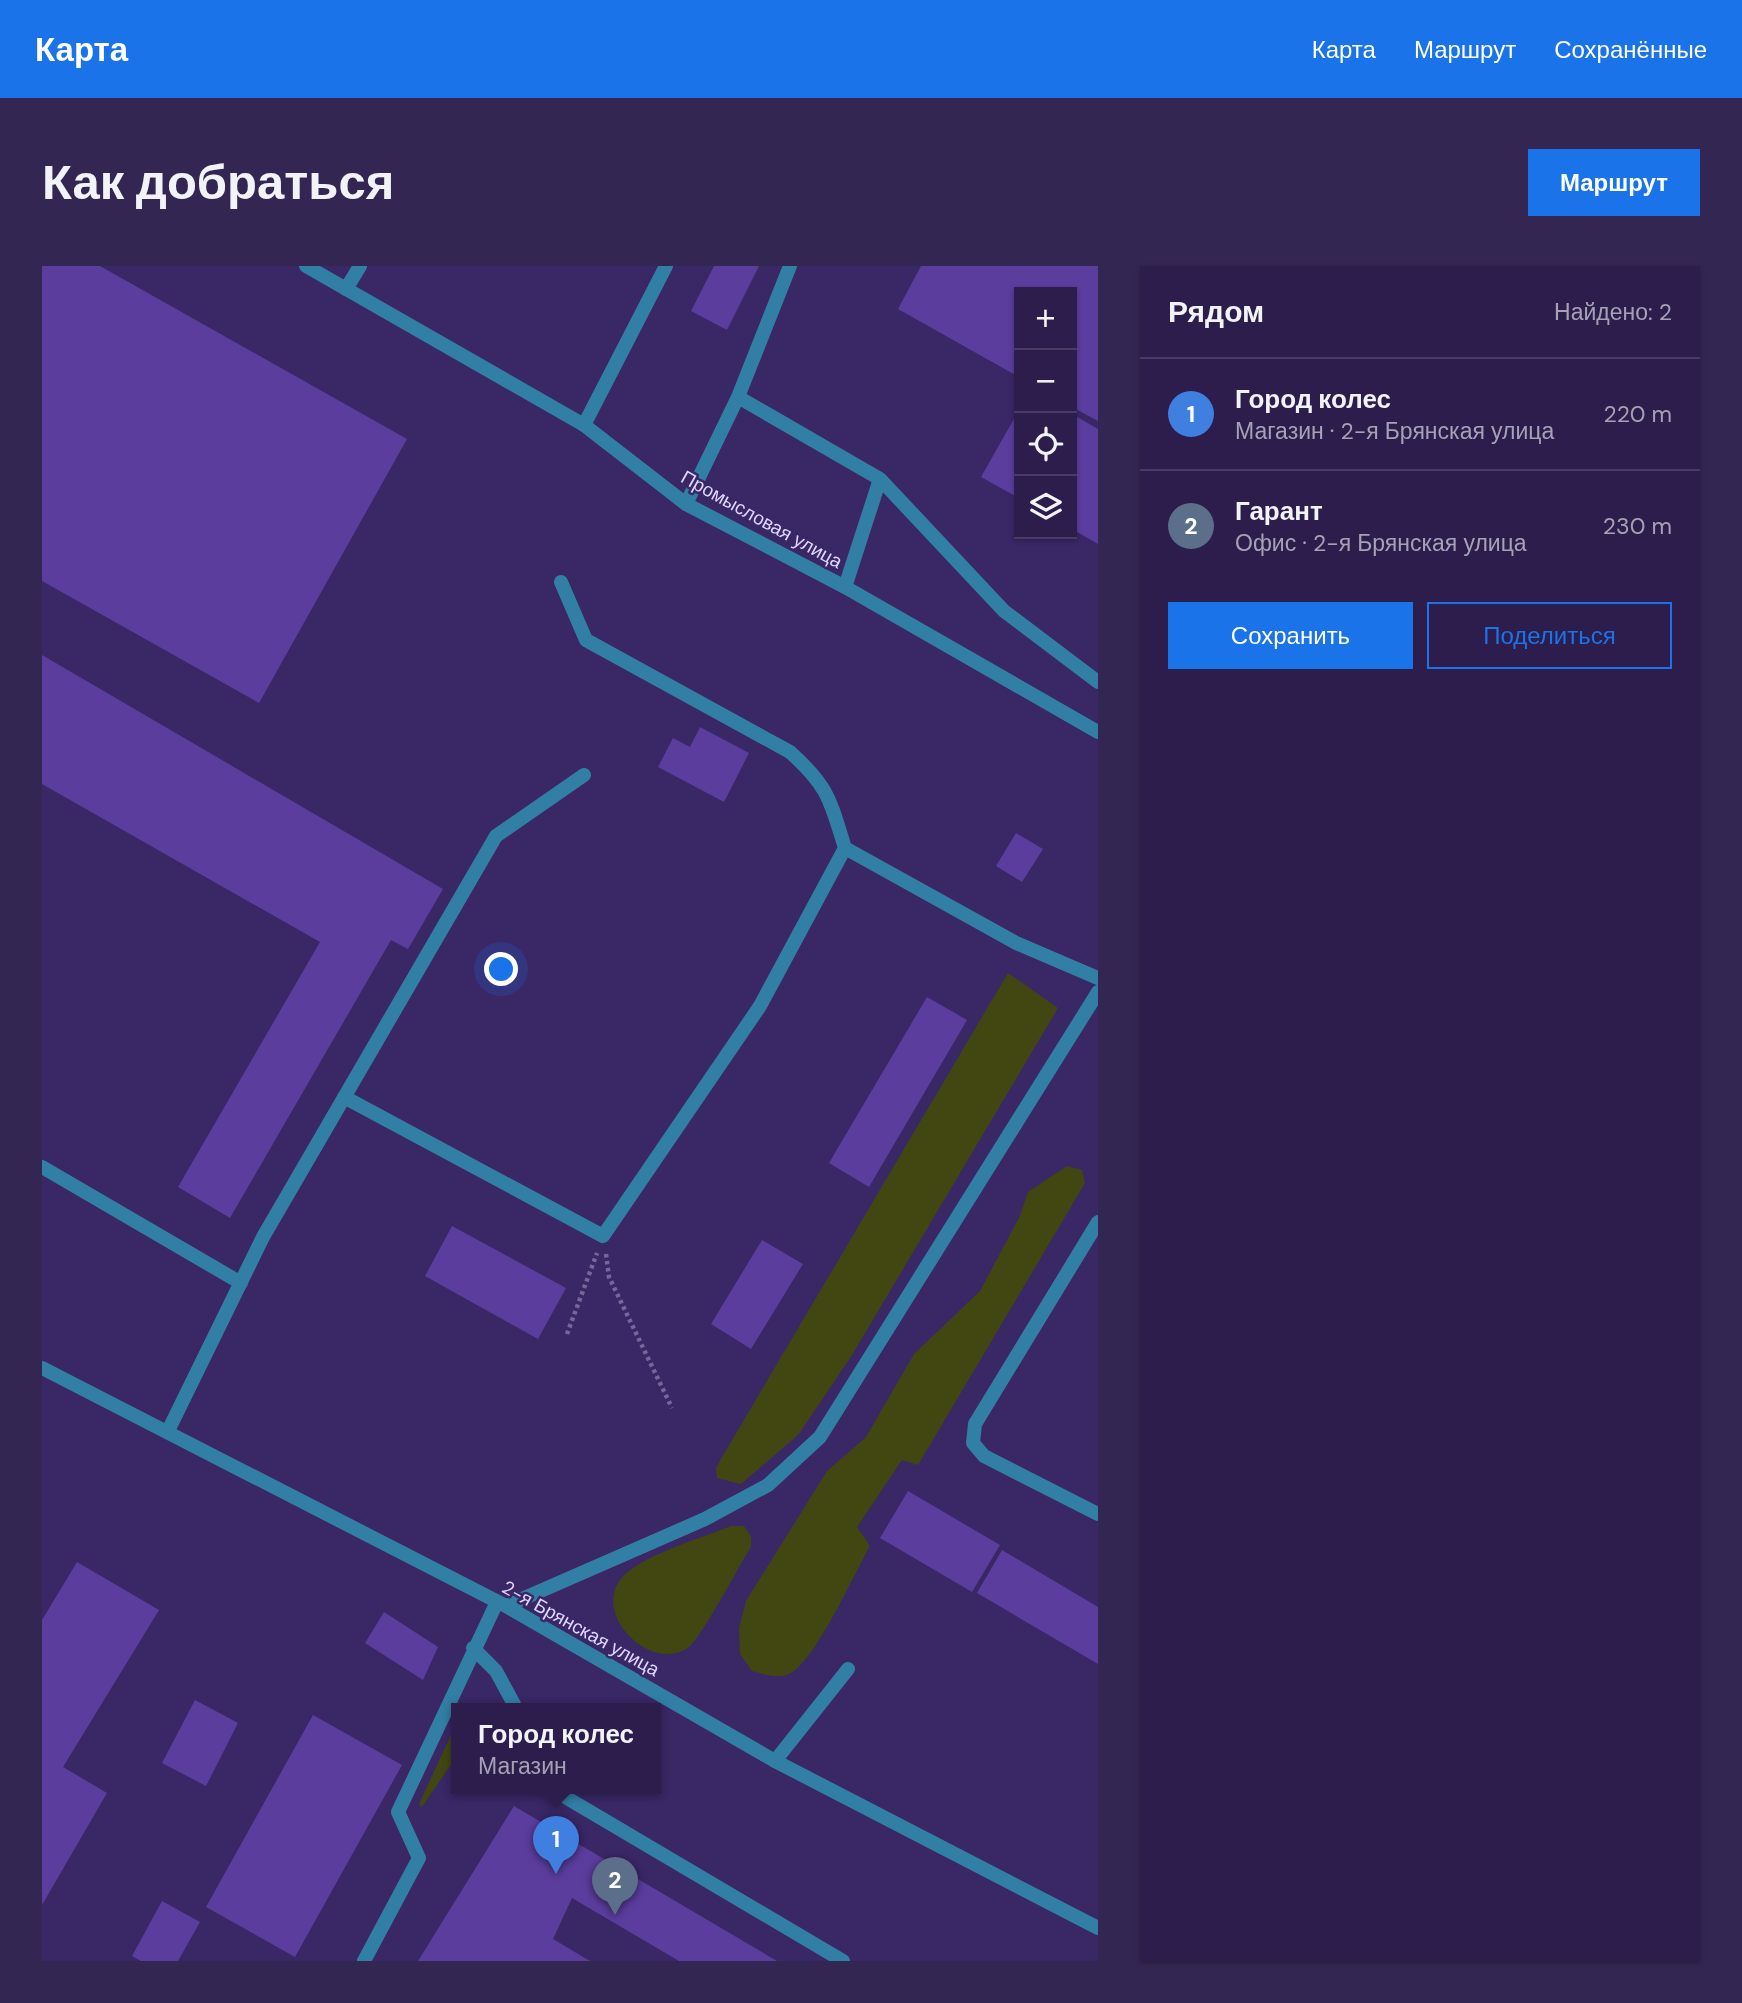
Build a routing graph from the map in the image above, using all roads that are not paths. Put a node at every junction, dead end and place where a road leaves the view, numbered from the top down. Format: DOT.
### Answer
graph roads {
  1 [pos="306,266"];
  2 [pos="360,266"];
  3 [pos="666,266"];
  4 [pos="790,266"];
  5 [pos="346,289"];
  6 [pos="738,397"];
  7 [pos="584,425"];
  8 [pos="880,479"];
  9 [pos="687,504"];
  10 [pos="561,582"];
  11 [pos="845,587"];
  12 [pos="1098,682"];
  13 [pos="1098,733"];
  14 [pos="583,775"];
  15 [pos="845,848"];
  16 [pos="1098,978"];
  17 [pos="1098,992"];
  18 [pos="344,1097"];
  19 [pos="42,1167"];
  20 [pos="1098,1222"];
  21 [pos="241,1283"];
  22 [pos="42,1367"];
  23 [pos="168,1431"];
  24 [pos="1098,1514"];
  25 [pos="501,1604"];
  26 [pos="473,1648"];
  27 [pos="848,1669"];
  28 [pos="513,1703"];
  29 [pos="775,1761"];
  30 [pos="560,1794"];
  31 [pos="1098,1928"];
  32 [pos="364,1961"];
  33 [pos="843,1961"];
  1 -- 5 [label="street, Промысловая улица"];
  2 -- 5 [label="street"];
  3 -- 7 [label="street"];
  4 -- 6 [label="street"];
  5 -- 7 [label="street, Промысловая улица"];
  6 -- 8 [label="street"];
  6 -- 9 [label="street"];
  7 -- 9 [label="street, Промысловая улица"];
  8 -- 11 [label="street"];
  8 -- 12 [label="street"];
  9 -- 11 [label="street, Промысловая улица"];
  10 -- 15 [label="street"];
  11 -- 13 [label="street, Промысловая улица"];
  14 -- 18 [label="street"];
  15 -- 16 [label="street"];
  15 -- 18 [label="street"];
  17 -- 25 [label="street"];
  18 -- 21 [label="street"];
  19 -- 21 [label="street"];
  20 -- 24 [label="street"];
  21 -- 23 [label="street"];
  22 -- 23 [label="street, 2-я Брянская улица"];
  23 -- 25 [label="street, 2-я Брянская улица"];
  25 -- 26 [label="street"];
  25 -- 29 [label="street, 2-я Брянская улица"];
  26 -- 28 [label="street"];
  26 -- 32 [label="street"];
  27 -- 29 [label="street"];
  29 -- 31 [label="street, 2-я Брянская улица"];
  30 -- 33 [label="street"];
}
